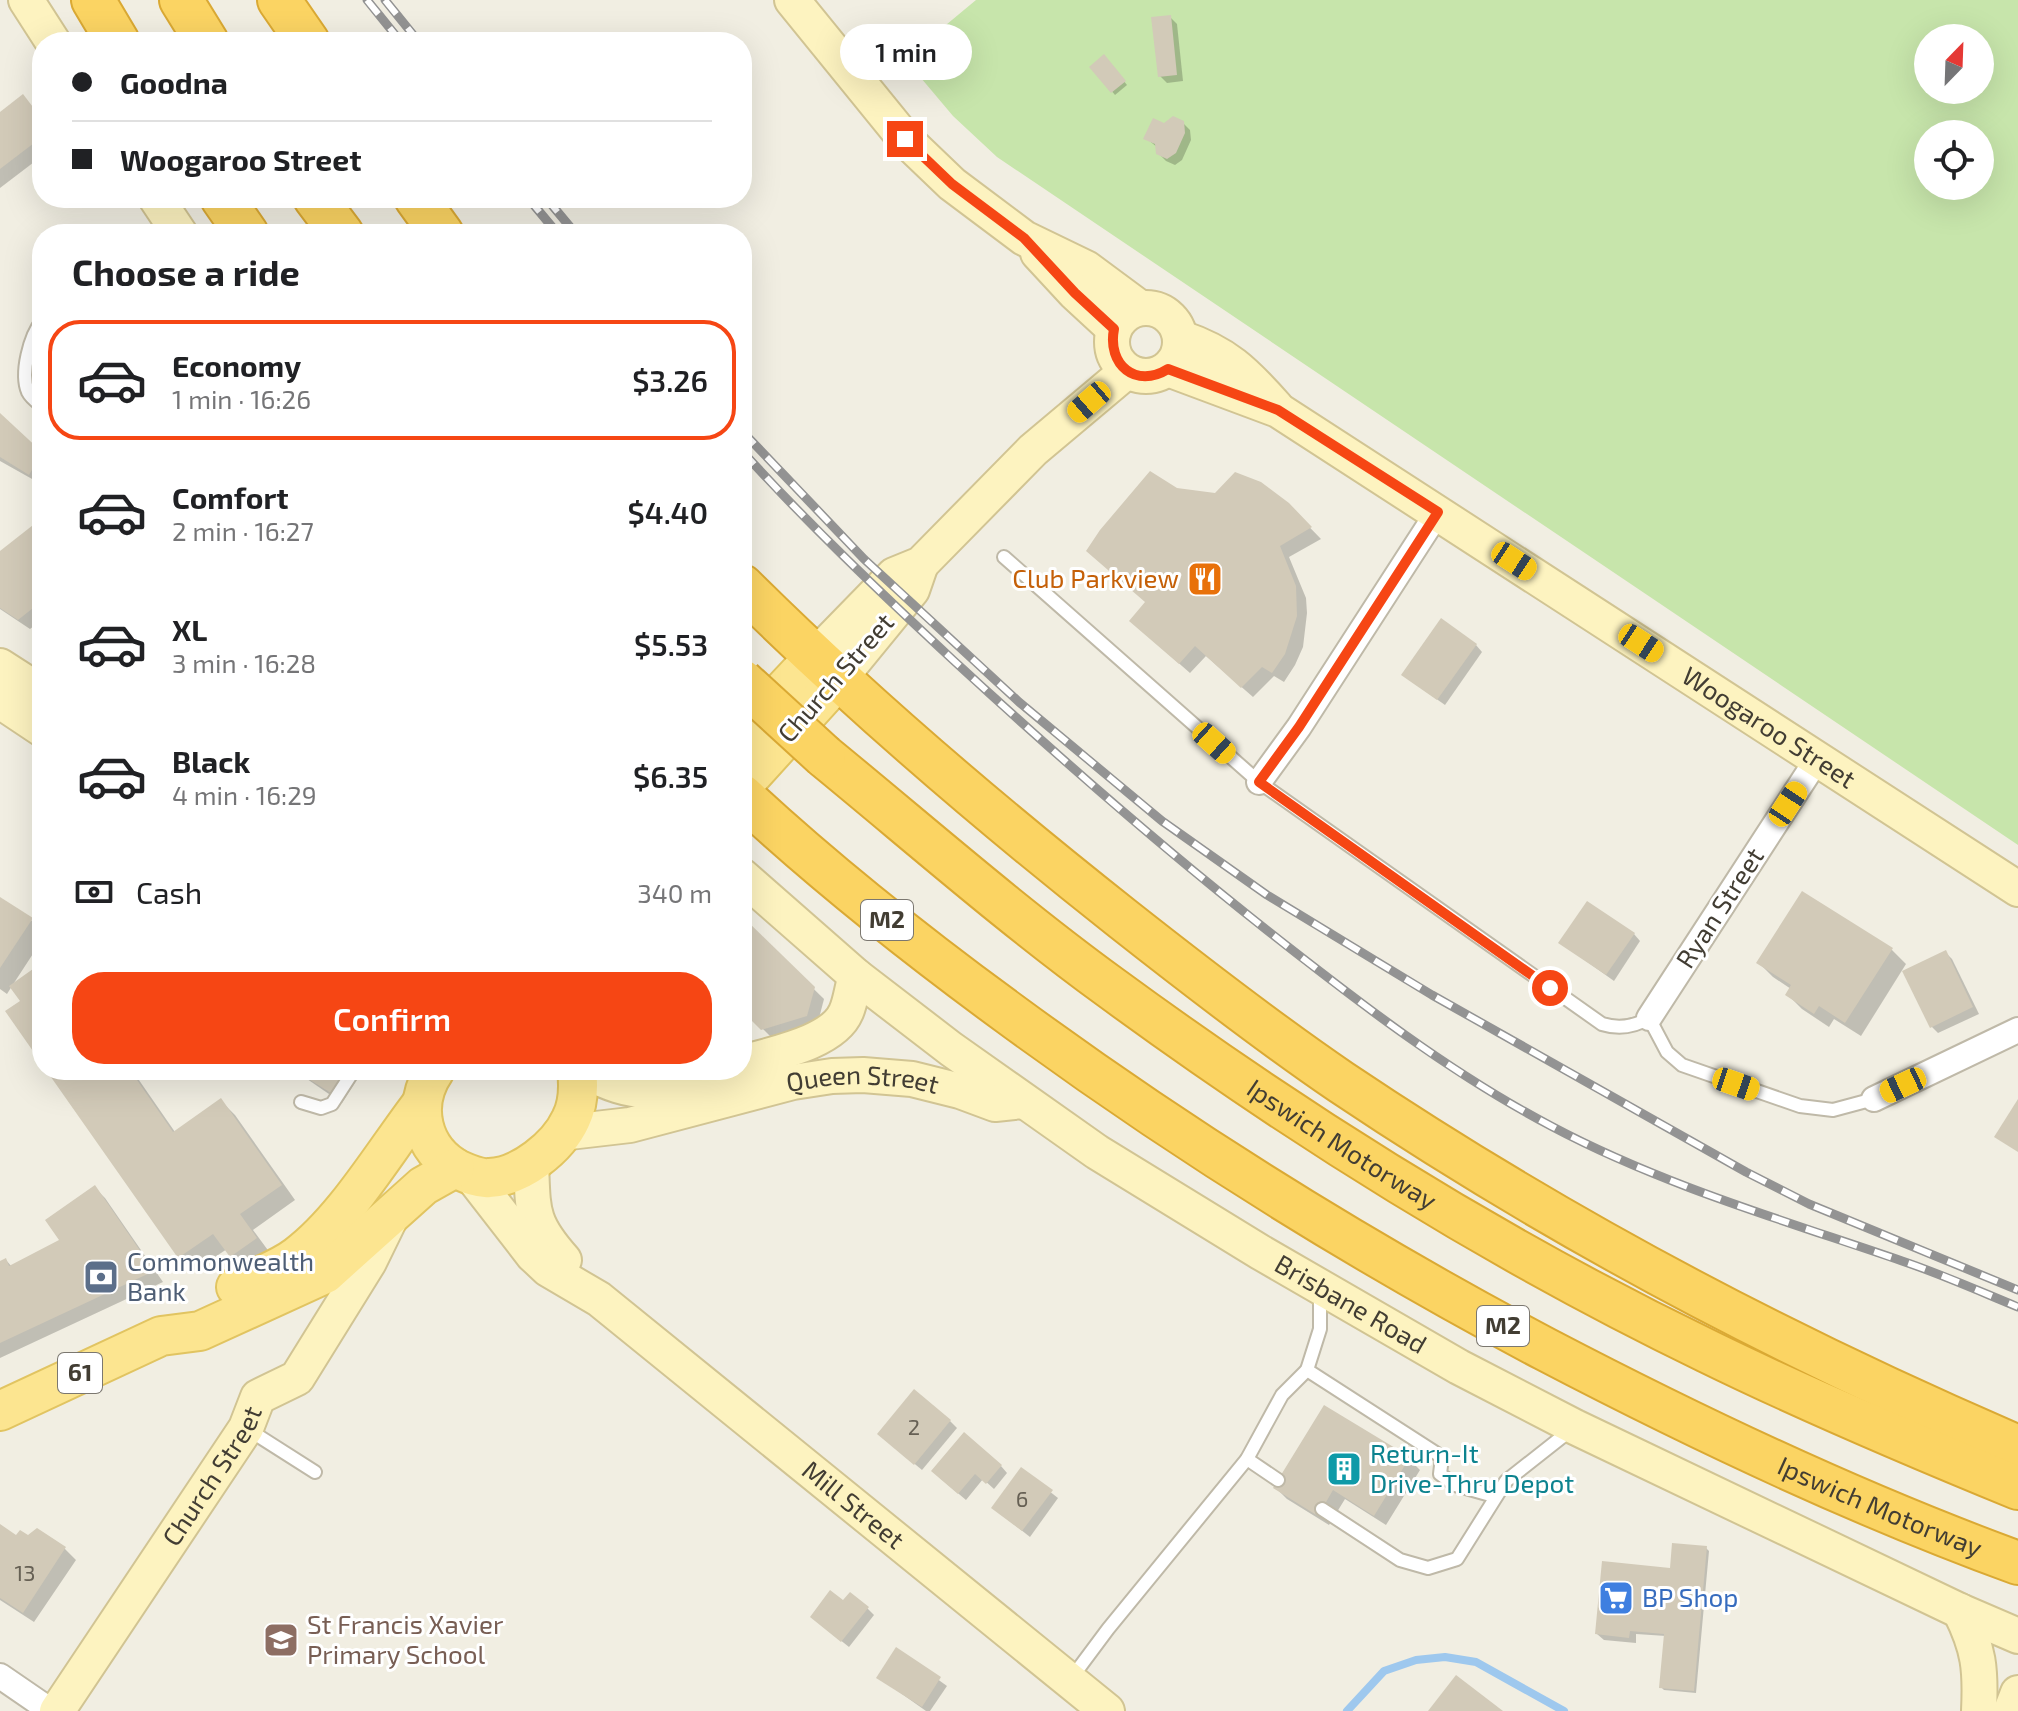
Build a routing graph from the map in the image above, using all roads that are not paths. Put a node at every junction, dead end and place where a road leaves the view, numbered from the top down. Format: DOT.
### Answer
graph roads {
  1 [pos="26,0"];
  2 [pos="93,0"];
  3 [pos="181,0"];
  4 [pos="279,0"];
  5 [pos="792,0"];
  6 [pos="47,32"];
  7 [pos="112,32"];
  8 [pos="201,32"];
  9 [pos="301,32"];
  10 [pos="1127,319"];
  11 [pos="32,345"];
  12 [pos="1174,354"];
  13 [pos="1127,371"];
  14 [pos="32,398"];
  15 [pos="1438,512"];
  16 [pos="1004,557"];
  17 [pos="752,595"];
  18 [pos="0,666"];
  19 [pos="828,667"];
  20 [pos="32,687"];
  21 [pos="752,690"];
  22 [pos="0,701"];
  23 [pos="32,722"];
  24 [pos="752,726"];
  25 [pos="1818,758"];
  26 [pos="1259,782"];
  27 [pos="752,797"];
  28 [pos="752,802"];
  29 [pos="752,885"];
  30 [pos="2018,889"];
  31 [pos="856,976"];
  32 [pos="1649,1018"];
  33 [pos="2018,1030"];
  34 [pos="752,1060"];
  35 [pos="348,1080"];
  36 [pos="579,1080"];
  37 [pos="603,1080"];
  38 [pos="693,1080"];
  39 [pos="429,1081"];
  40 [pos="1874,1099"];
  41 [pos="1023,1101"];
  42 [pos="301,1102"];
  43 [pos="561,1133"];
  44 [pos="531,1162"];
  45 [pos="463,1172"];
  46 [pos="394,1210"];
  47 [pos="1320,1286"];
  48 [pos="599,1299"];
  49 [pos="161,1336"];
  50 [pos="1307,1370"];
  51 [pos="0,1411"];
  52 [pos="1575,1427"];
  53 [pos="246,1428"];
  54 [pos="2018,1447"];
  55 [pos="1247,1459"];
  56 [pos="315,1472"];
  57 [pos="1278,1480"];
  58 [pos="2018,1488"];
  59 [pos="1494,1496"];
  60 [pos="1322,1509"];
  61 [pos="2006,1559"];
  62 [pos="1960,1611"];
  63 [pos="2018,1636"];
  64 [pos="0,1676"];
  65 [pos="2018,1693"];
  66 [pos="1089,1701"];
  67 [pos="54,1711"];
  68 [pos="1979,1711"];
  69 [pos="2011,1711"];
  1 -- 6 [label="main road"];
  2 -- 7 [label="highway"];
  3 -- 8 [label="highway"];
  4 -- 9 [label="highway"];
  5 -- 10 [label="main road"];
  10 -- 12 [label="main road"];
  10 -- 13 [label="main road"];
  11 -- 14 [label="lane"];
  12 -- 13 [label="main road"];
  12 -- 15 [label="main road, Woogaroo Street"];
  13 -- 19 [label="main road, Church Street"];
  15 -- 25 [label="main road, Woogaroo Street"];
  15 -- 26 [label="street"];
  16 -- 26 [label="lane"];
  17 -- 19 [label="highway"];
  18 -- 20 [label="main road"];
  19 -- 24 [label="main road, Church Street"];
  19 -- 27 [label="main road, Church Street"];
  19 -- 54 [label="highway"];
  21 -- 58 [label="highway, Ipswich Motorway, bridge"];
  22 -- 23 [label="main road"];
  25 -- 30 [label="main road, Woogaroo Street"];
  25 -- 32 [label="street, Ryan Street"];
  26 -- 32 [label="lane"];
  28 -- 61 [label="highway, Ipswich Motorway / M2"];
  29 -- 31 [label="main road, Brisbane Road"];
  31 -- 34 [label="main road, Queen Street"];
  31 -- 41 [label="main road, Brisbane Road"];
  32 -- 40 [label="lane"];
  33 -- 40 [label="street"];
  35 -- 42 [label="lane"];
  36 -- 43 [label="main road, 61"];
  37 -- 38 [label="main road"];
  39 -- 45 [label="main road, 61"];
  39 -- 49 [label="main road, 61"];
  41 -- 43 [label="main road, Queen Street"];
  41 -- 47 [label="main road, Brisbane Road"];
  43 -- 44 [label="main road, 61"];
  44 -- 45 [label="main road, 61"];
  44 -- 48 [label="main road, Mill Street"];
  45 -- 46 [label="main road, 61"];
  45 -- 48 [label="main road, Mill Street"];
  46 -- 49 [label="main road, 61"];
  46 -- 53 [label="main road, Church Street"];
  47 -- 50 [label="lane"];
  47 -- 52 [label="main road, Brisbane Road"];
  48 -- 66 [label="main road, Mill Street"];
  49 -- 51 [label="main road, 61"];
  50 -- 55 [label="lane"];
  50 -- 59 [label="lane"];
  52 -- 59 [label="lane"];
  52 -- 62 [label="main road, Brisbane Road"];
  53 -- 56 [label="lane"];
  53 -- 67 [label="main road, Church Street"];
  55 -- 57 [label="lane"];
  55 -- 66 [label="lane"];
  59 -- 60 [label="lane"];
  62 -- 63 [label="main road, Brisbane Road"];
  62 -- 68 [label="main road"];
  64 -- 67 [label="street"];
  65 -- 69 [label="main road"];
}
